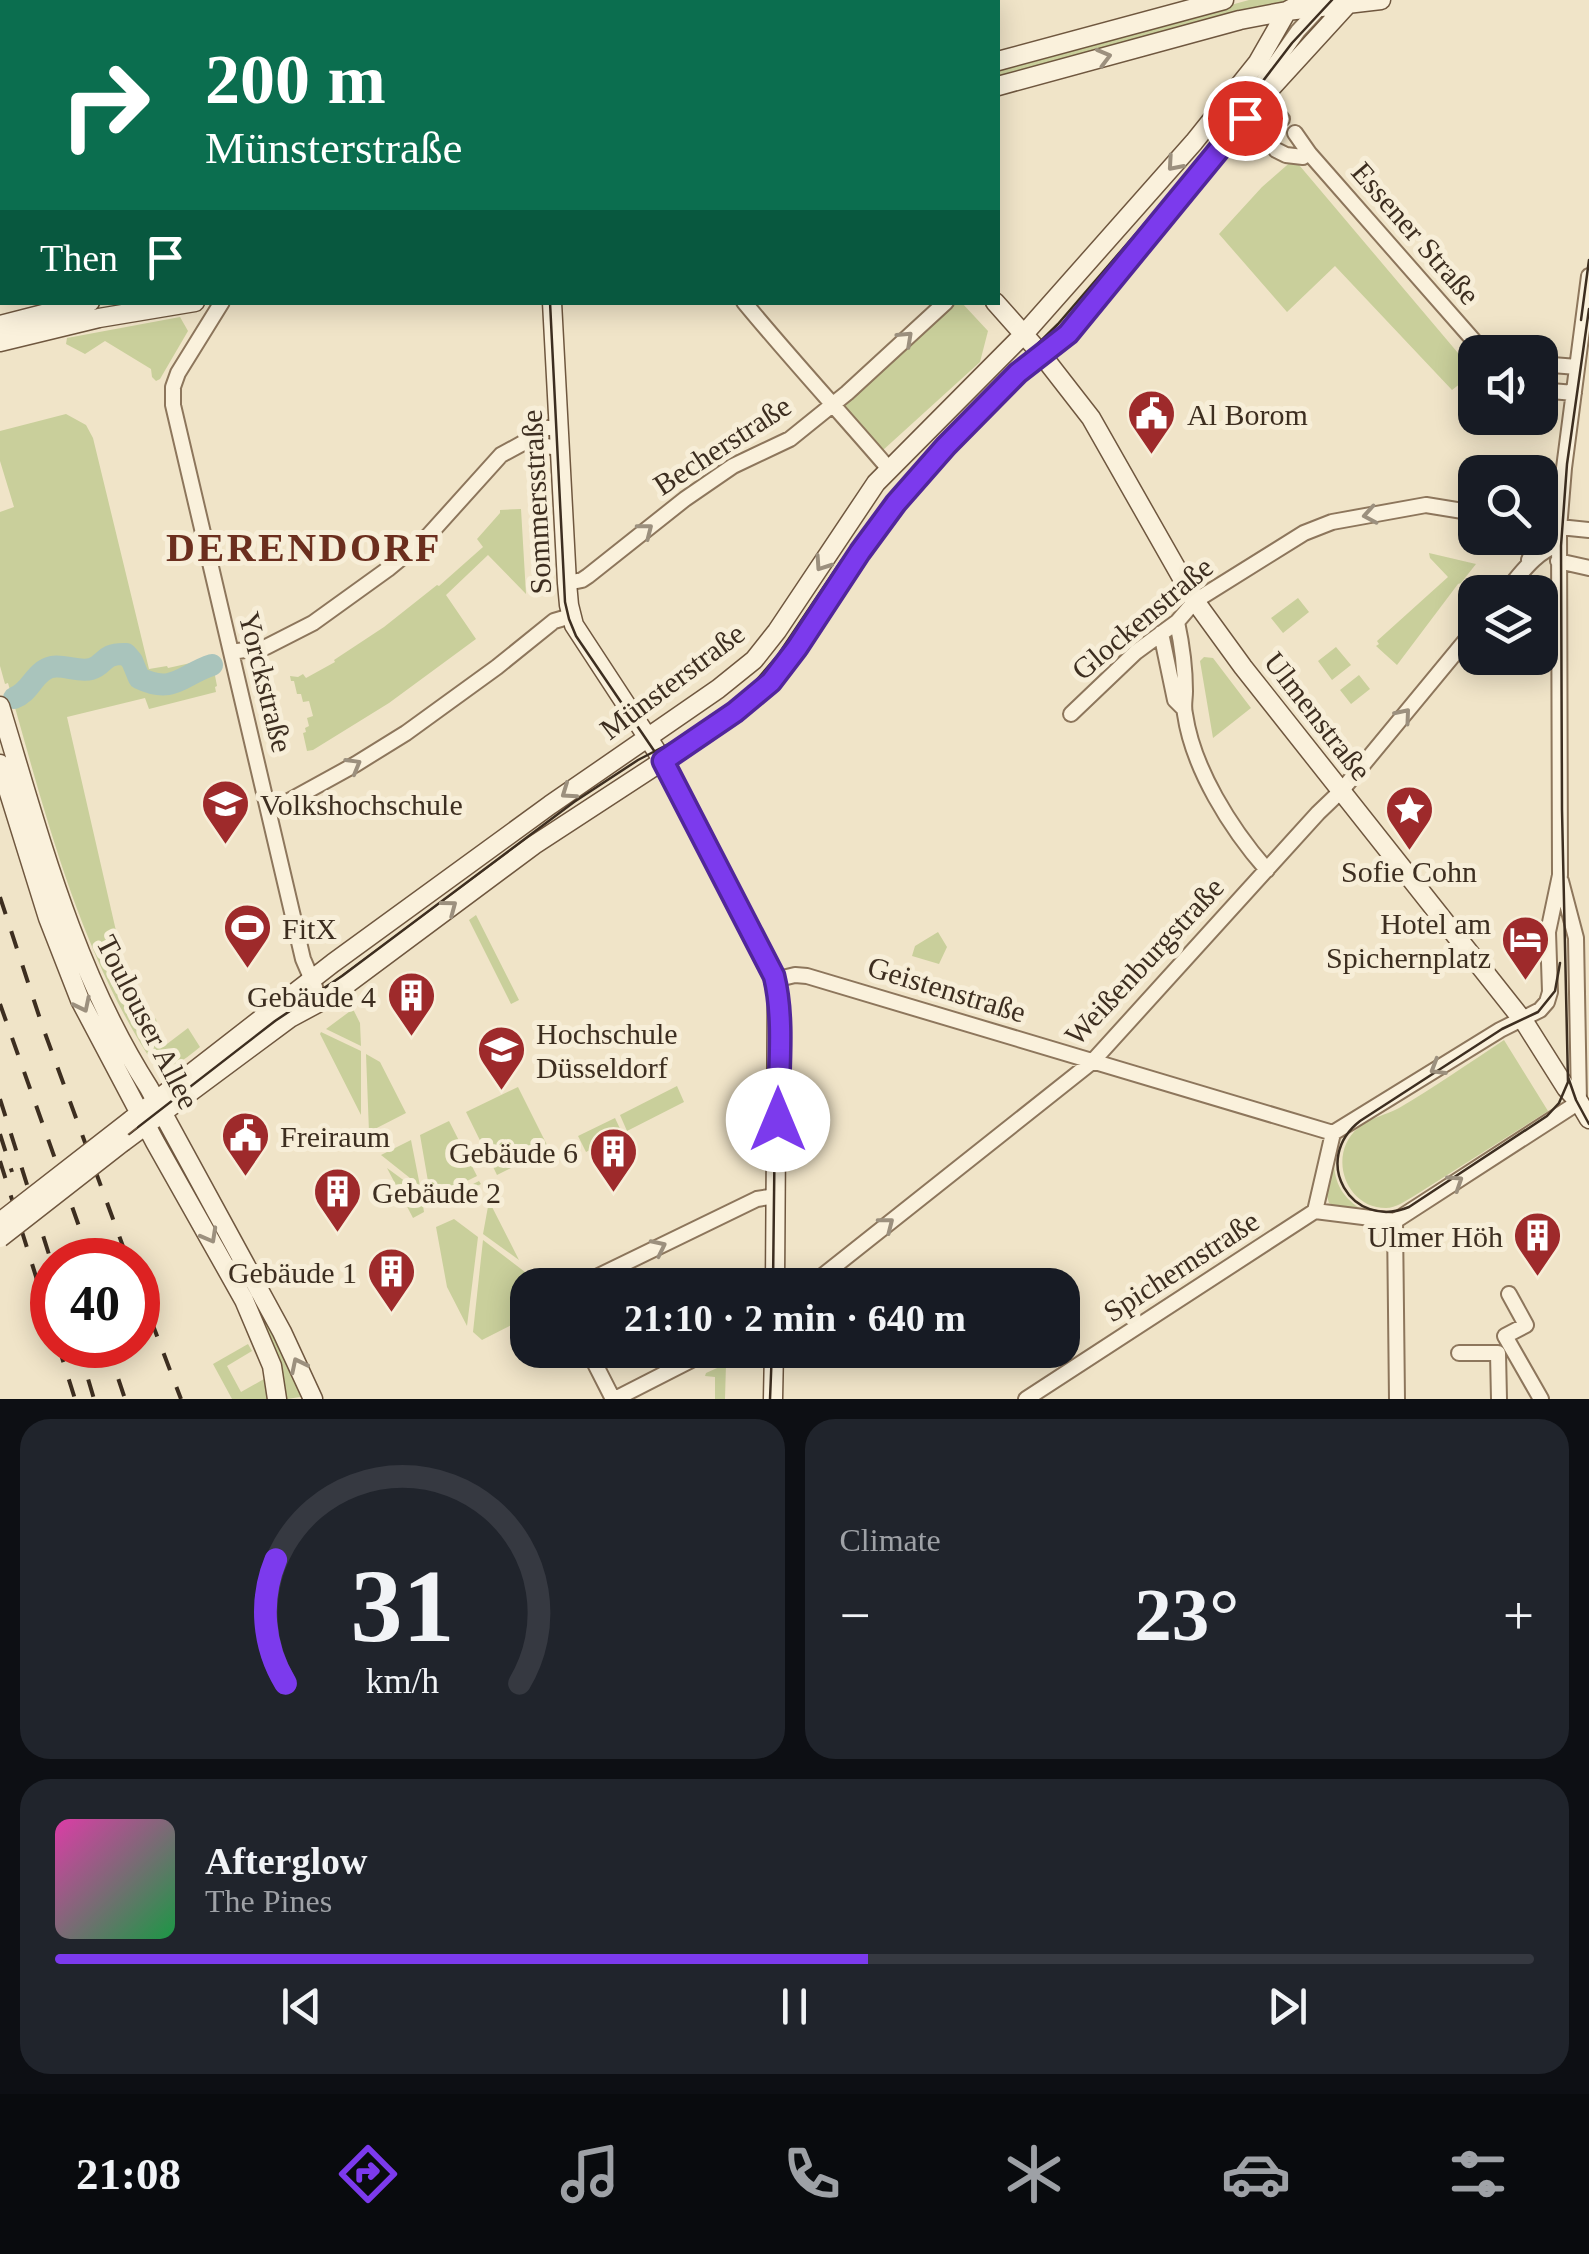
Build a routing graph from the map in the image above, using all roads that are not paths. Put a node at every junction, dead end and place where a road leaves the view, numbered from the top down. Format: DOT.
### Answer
graph roads {
  1 [pos="1224,0"];
  2 [pos="1380,0"];
  3 [pos="1318,2"];
  4 [pos="1348,4"];
  5 [pos="1287,12"];
  6 [pos="1298,31"];
  7 [pos="1000,60"];
  8 [pos="1258,62"];
  9 [pos="1000,85"];
  10 [pos="1262,98"];
  11 [pos="1282,119"];
  12 [pos="1240,126"];
  13 [pos="1294,133"];
  14 [pos="1263,136"];
  15 [pos="1276,150"];
  16 [pos="1309,153"];
  17 [pos="1589,276"];
  18 [pos="83,305"];
  19 [pos="176,305"];
  20 [pos="220,305"];
  21 [pos="552,305"];
  22 [pos="747,305"];
  23 [pos="943,305"];
  24 [pos="998,305"];
  25 [pos="50,320"];
  26 [pos="0,325"];
  27 [pos="1024,334"];
  28 [pos="1469,335"];
  29 [pos="0,342"];
  30 [pos="1042,355"];
  31 [pos="1558,365"];
  32 [pos="1578,367"];
  33 [pos="1558,392"];
  34 [pos="1574,393"];
  35 [pos="832,404"];
  36 [pos="559,428"];
  37 [pos="523,444"];
  38 [pos="560,448"];
  39 [pos="889,469"];
  40 [pos="1458,511"];
  41 [pos="1559,529"];
  42 [pos="1589,530"];
  43 [pos="1558,545"];
  44 [pos="1532,555"];
  45 [pos="1540,555"];
  46 [pos="1558,555"];
  47 [pos="1558,561"];
  48 [pos="1589,568"];
  49 [pos="1521,573"];
  50 [pos="566,583"];
  51 [pos="1196,601"];
  52 [pos="571,616"];
  53 [pos="1177,622"];
  54 [pos="1161,633"];
  55 [pos="1458,650"];
  56 [pos="231,652"];
  57 [pos="0,706"];
  58 [pos="1184,709"];
  59 [pos="1071,714"];
  60 [pos="647,736"];
  61 [pos="663,761"];
  62 [pos="0,764"];
  63 [pos="1342,790"];
  64 [pos="269,812"];
  65 [pos="1267,870"];
  66 [pos="1560,876"];
  67 [pos="774,980"];
  68 [pos="312,981"];
  69 [pos="290,1018"];
  70 [pos="1521,1019"];
  71 [pos="1092,1062"];
  72 [pos="1579,1102"];
  73 [pos="159,1107"];
  74 [pos="1589,1119"];
  75 [pos="138,1123"];
  76 [pos="1333,1133"];
  77 [pos="776,1196"];
  78 [pos="1316,1211"];
  79 [pos="0,1222"];
  80 [pos="1395,1222"];
  81 [pos="0,1238"];
  82 [pos="615,1268"];
  83 [pos="775,1268"];
  84 [pos="831,1268"];
  85 [pos="1509,1294"];
  86 [pos="1515,1352"];
  87 [pos="1459,1353"];
  88 [pos="1498,1353"];
  89 [pos="598,1368"];
  90 [pos="675,1368"];
  91 [pos="774,1368"];
  92 [pos="278,1397"];
  93 [pos="313,1399"];
  94 [pos="614,1399"];
  95 [pos="773,1399"];
  96 [pos="1026,1399"];
  97 [pos="1397,1399"];
  98 [pos="1499,1399"];
  99 [pos="1541,1399"];
  1 -- 7 [label="main road"];
  2 -- 4 [label="main road"];
  3 -- 4 [label="main road"];
  3 -- 5 [label="main road"];
  3 -- 6 [label="street, Münsterstraße"];
  4 -- 10 [label="main road, Münsterstraße"];
  5 -- 8 [label="main road, Münsterstraße"];
  9 -- 5 [label="main road, one-way"];
  6 -- 8 [label="street, Münsterstraße"];
  6 -- 12 [label="street, Münsterstraße"];
  8 -- 27 [label="main road, Münsterstraße, one-way"];
  10 -- 11 [label="street"];
  10 -- 12 [label="main road, Münsterstraße"];
  12 -- 14 [label="street"];
  12 -- 30 [label="main road, Münsterstraße"];
  13 -- 16 [label="street, Essener Straße"];
  15 -- 16 [label="street, Essener Straße"];
  16 -- 28 [label="street, Essener Straße"];
  17 -- 32 [label="street"];
  18 -- 25 [label="main road"];
  19 -- 25 [label="main road"];
  20 -- 56 [label="street, Yorckstraße"];
  21 -- 36 [label="main road, Sommersstraße"];
  22 -- 35 [label="street"];
  35 -- 23 [label="street, Becherstraße, one-way"];
  24 -- 27 [label="main road, Ulmenstraße"];
  25 -- 26 [label="main road"];
  25 -- 29 [label="main road"];
  27 -- 30 [label="main road, Ulmenstraße"];
  27 -- 39 [label="main road, Münsterstraße"];
  30 -- 51 [label="main road, Ulmenstraße"];
  30 -- 61 [label="main road, Münsterstraße"];
  31 -- 32 [label="street"];
  32 -- 34 [label="street"];
  33 -- 34 [label="street"];
  34 -- 41 [label="street"];
  35 -- 39 [label="street"];
  50 -- 35 [label="street, Becherstraße, one-way"];
  36 -- 37 [label="street"];
  36 -- 38 [label="main road, Sommersstraße"];
  37 -- 38 [label="street"];
  37 -- 56 [label="street"];
  38 -- 50 [label="main road, Sommersstraße"];
  39 -- 60 [label="main road, Münsterstraße, one-way"];
  40 -- 51 [label="street, Glockenstraße, one-way"];
  41 -- 42 [label="street"];
  41 -- 43 [label="street"];
  44 -- 49 [label="street"];
  45 -- 49 [label="street"];
  46 -- 47 [label="street"];
  47 -- 48 [label="street"];
  47 -- 66 [label="street"];
  50 -- 52 [label="main road, Sommersstraße"];
  51 -- 53 [label="street, Glockenstraße"];
  51 -- 63 [label="main road, Ulmenstraße"];
  52 -- 60 [label="main road, Sommersstraße"];
  64 -- 52 [label="street, one-way"];
  53 -- 54 [label="street, Glockenstraße"];
  53 -- 58 [label="street"];
  54 -- 58 [label="street"];
  54 -- 59 [label="street, Glockenstraße"];
  63 -- 55 [label="street, Weißenburgstraße, one-way"];
  56 -- 64 [label="street, Yorckstraße"];
  57 -- 73 [label="main road, Toulouser Allee"];
  58 -- 65 [label="street"];
  60 -- 61 [label="main road, Sommersstraße"];
  60 -- 68 [label="main road, Münsterstraße, one-way"];
  61 -- 67 [label="main road, Sommersstraße"];
  69 -- 61 [label="main road, Münsterstraße, one-way"];
  62 -- 75 [label="main road, Toulouser Allee, one-way"];
  63 -- 65 [label="street, Weißenburgstraße"];
  63 -- 70 [label="main road, Ulmenstraße"];
  64 -- 68 [label="street, Yorckstraße"];
  65 -- 71 [label="street, Weißenburgstraße"];
  66 -- 70 [label="street"];
  66 -- 72 [label="street"];
  67 -- 71 [label="street, Geistenstraße"];
  67 -- 77 [label="main road, Sommersstraße"];
  68 -- 69 [label="street"];
  68 -- 73 [label="main road, Münsterstraße"];
  69 -- 73 [label="main road, Münsterstraße"];
  70 -- 72 [label="main road, Ulmenstraße"];
  70 -- 76 [label="street, one-way"];
  71 -- 76 [label="street, Geistenstraße"];
  84 -- 71 [label="street, Weißenburgstraße, one-way"];
  72 -- 74 [label="main road, Ulmenstraße"];
  80 -- 72 [label="street, one-way"];
  73 -- 75 [label="main road, Münsterstraße"];
  93 -- 73 [label="main road, Toulouser Allee, one-way"];
  75 -- 79 [label="main road, Münsterstraße, bridge"];
  75 -- 81 [label="main road, Münsterstraße, bridge"];
  75 -- 92 [label="main road, Toulouser Allee, one-way"];
  76 -- 78 [label="street"];
  82 -- 77 [label="street, one-way"];
  77 -- 83 [label="main road, Sommersstraße"];
  78 -- 80 [label="street"];
  78 -- 96 [label="street, Spichernstraße"];
  80 -- 97 [label="street"];
  85 -- 86 [label="street"];
  86 -- 88 [label="street"];
  86 -- 99 [label="street"];
  87 -- 88 [label="street"];
  88 -- 98 [label="street"];
  89 -- 94 [label="street"];
  90 -- 94 [label="street"];
  91 -- 95 [label="main road"];
}
